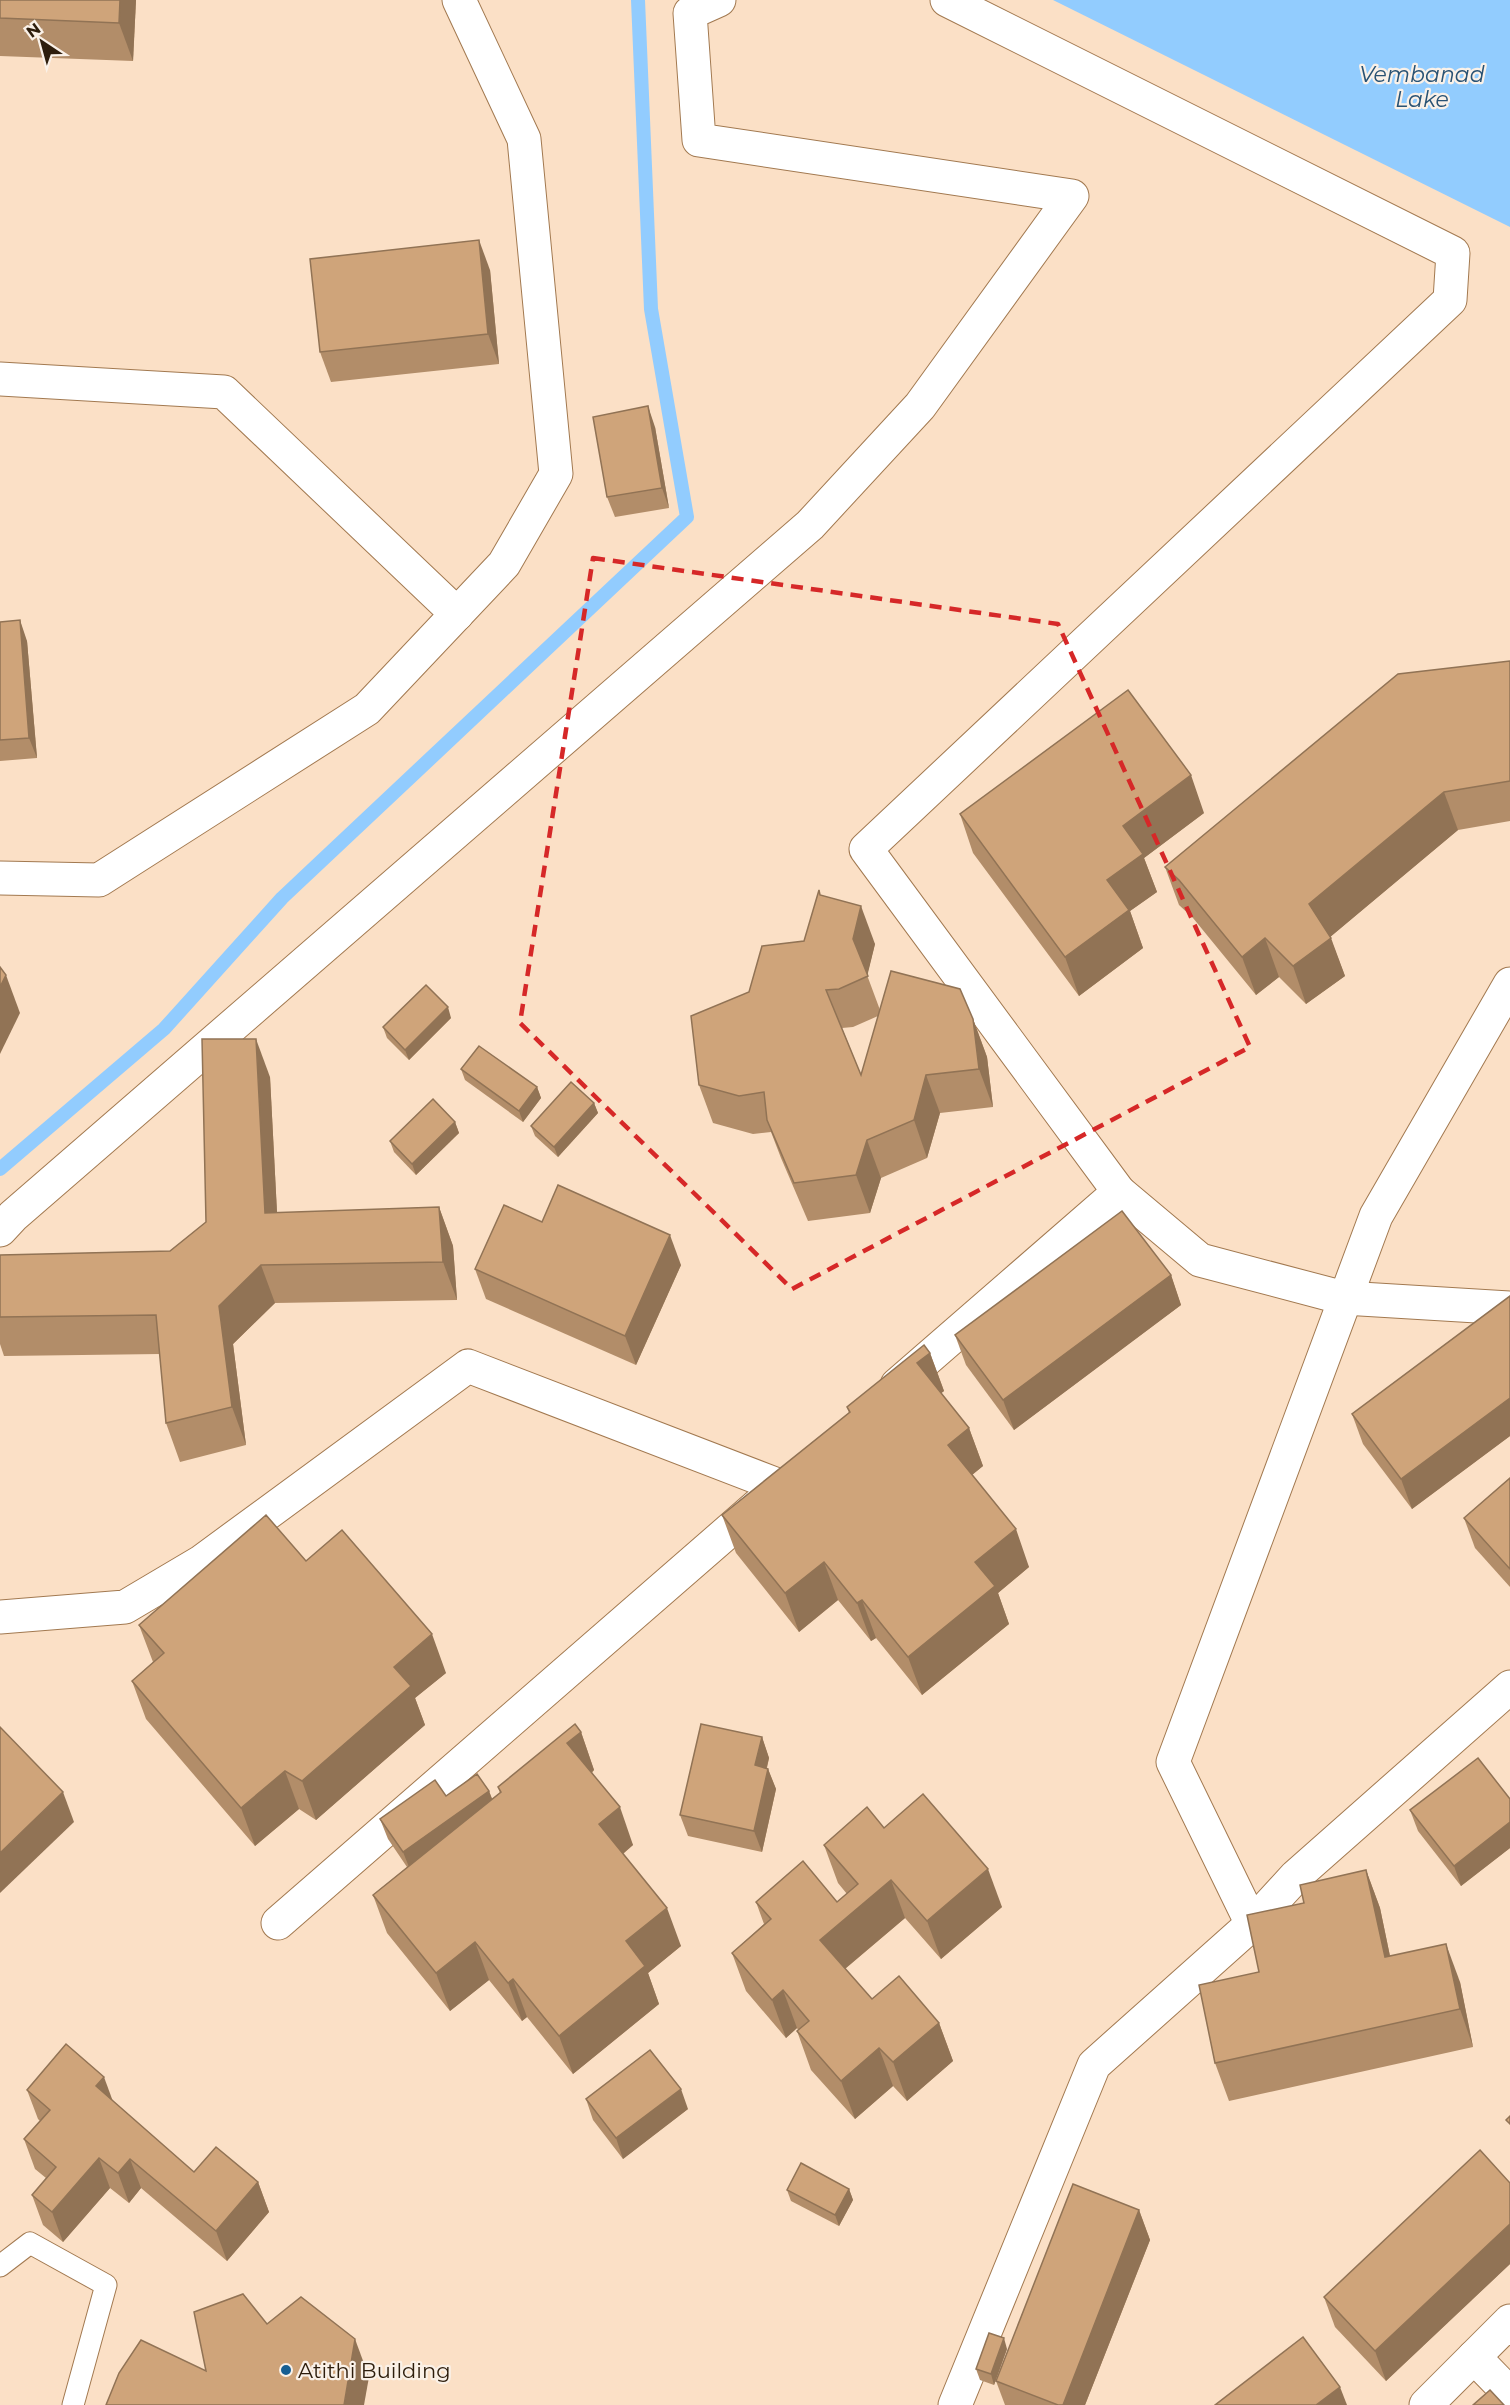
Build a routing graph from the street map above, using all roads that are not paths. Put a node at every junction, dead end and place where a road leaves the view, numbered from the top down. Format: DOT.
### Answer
graph roads {
  1 [pos="459,0"];
  2 [pos="719,0"];
  3 [pos="947,0"];
  4 [pos="0,380"];
  5 [pos="457,614"];
  6 [pos="0,878"];
  7 [pos="1510,984"];
  8 [pos="1119,1192"];
  9 [pos="0,1230"];
  10 [pos="1344,1298"];
  11 [pos="1510,1308"];
  12 [pos="878,1401"];
  13 [pos="0,1617"];
  14 [pos="1510,1687"];
  15 [pos="278,1923"];
  16 [pos="1252,1924"];
  17 [pos="0,2266"];
  18 [pos="1510,2320"];
  19 [pos="1474,2357"];
  20 [pos="1510,2394"];
  21 [pos="73,2405"];
  22 [pos="955,2405"];
  23 [pos="1426,2405"];
  1 -- 5 [label="street"];
  2 -- 9 [label="street"];
  3 -- 8 [label="street"];
  4 -- 5 [label="street"];
  5 -- 6 [label="street"];
  7 -- 10 [label="street"];
  8 -- 10 [label="street"];
  8 -- 12 [label="street"];
  10 -- 11 [label="street"];
  10 -- 16 [label="street"];
  13 -- 15 [label="street"];
  14 -- 16 [label="street"];
  16 -- 22 [label="street"];
  17 -- 21 [label="lane"];
  18 -- 19 [label="street"];
  19 -- 20 [label="street"];
  19 -- 23 [label="street"];
}
